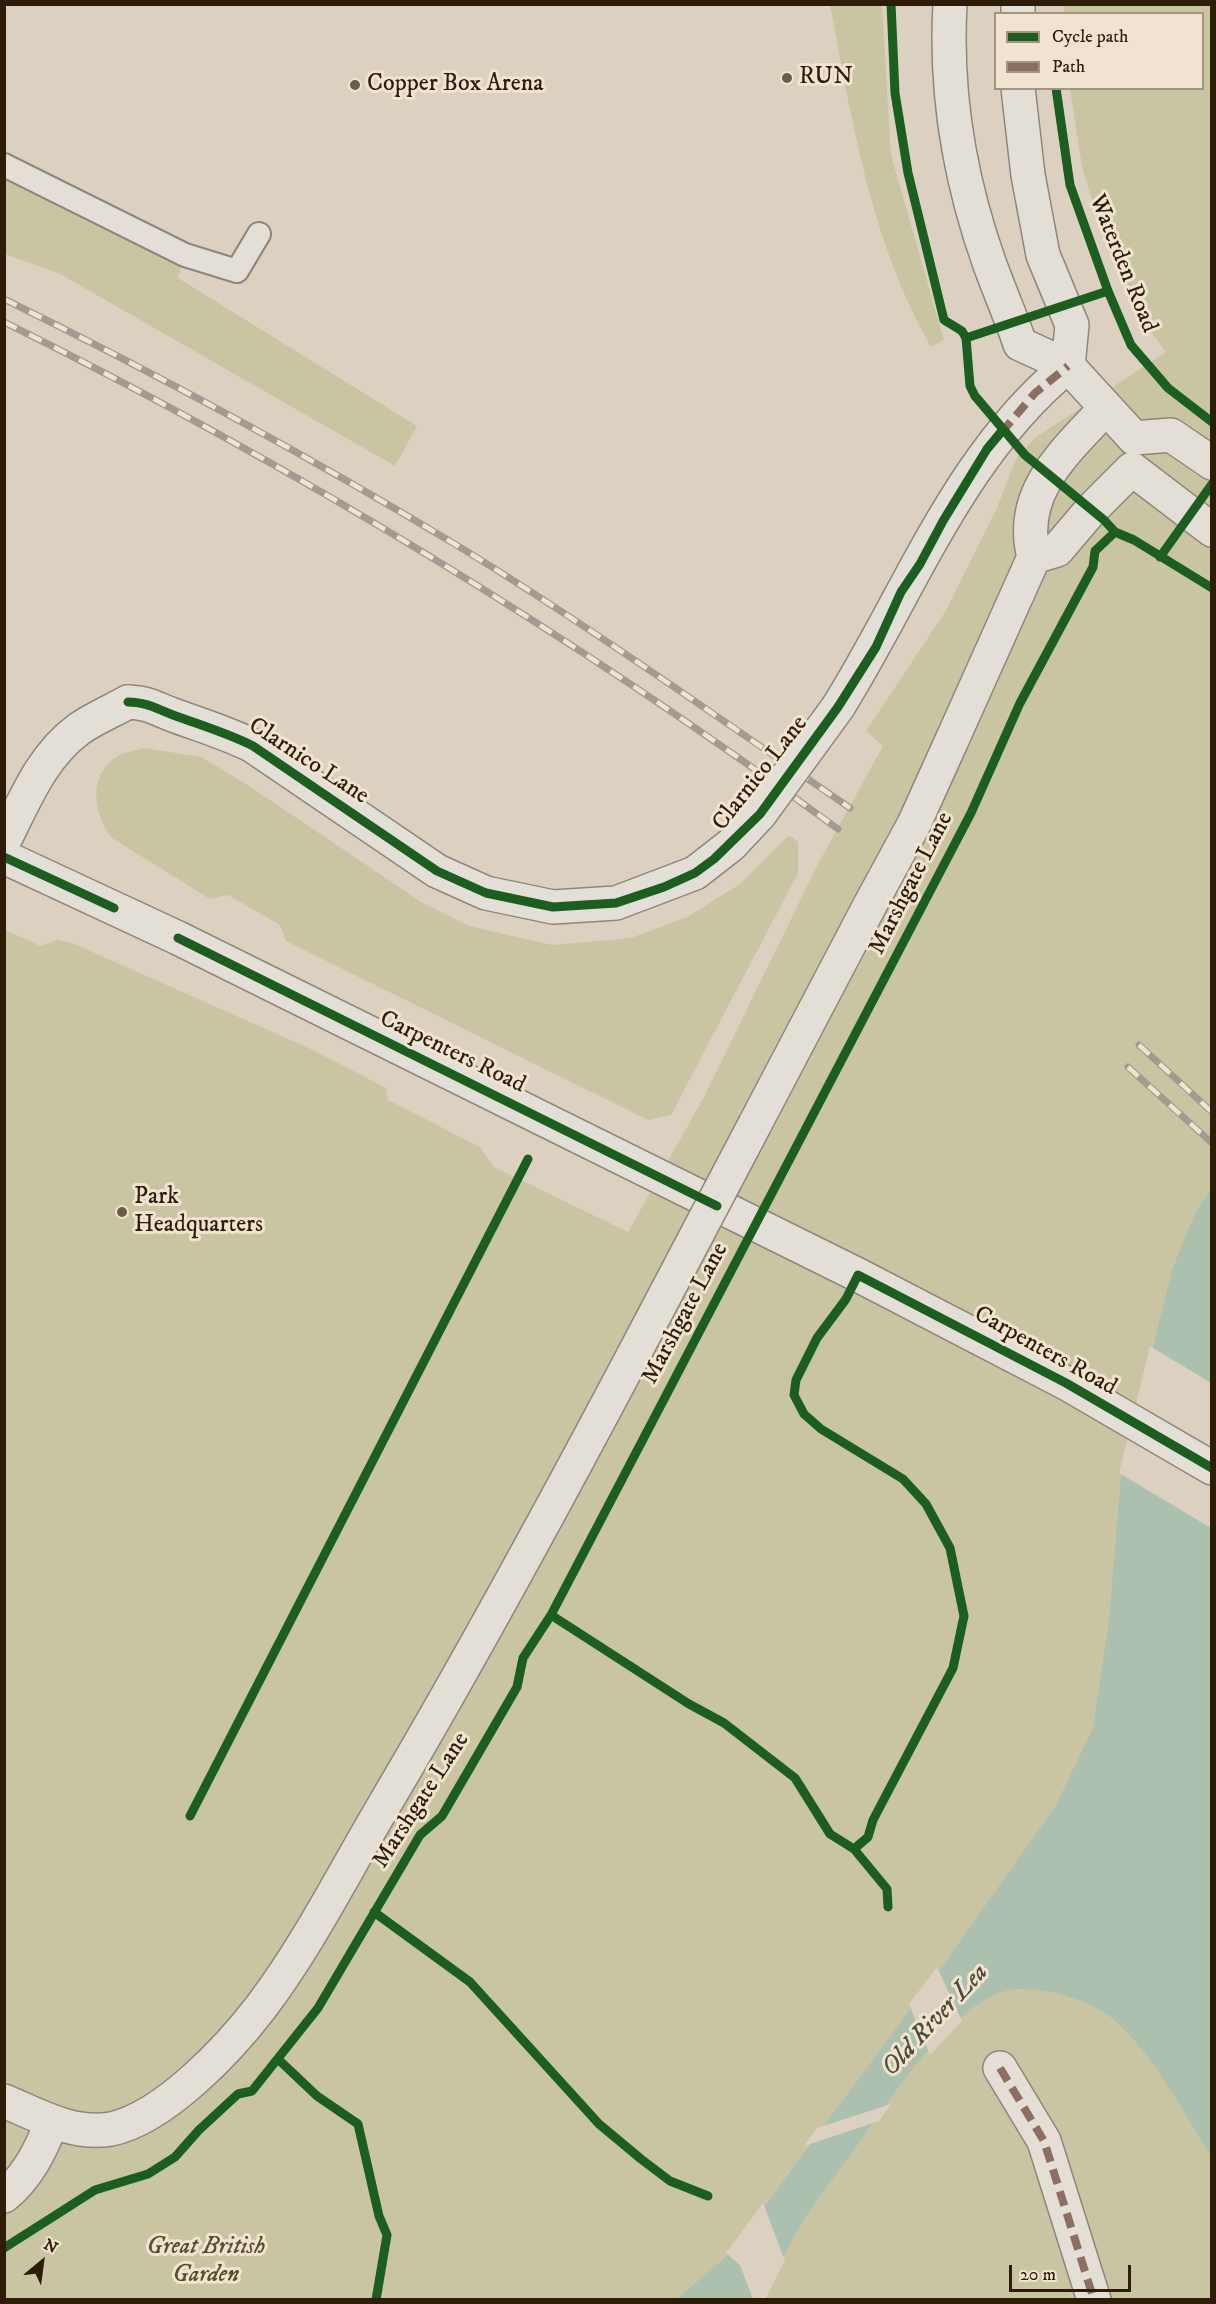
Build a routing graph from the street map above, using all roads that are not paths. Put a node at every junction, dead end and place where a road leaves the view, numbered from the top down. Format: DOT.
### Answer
graph roads {
  1 [pos="950,4"];
  2 [pos="1018,90"];
  3 [pos="4,165"];
  4 [pos="259,234"];
  5 [pos="1068,366"];
  6 [pos="1105,409"];
  7 [pos="1133,454"];
  8 [pos="1212,463"];
  9 [pos="1212,530"];
  10 [pos="1034,557"];
  11 [pos="4,841"];
  12 [pos="4,857"];
  13 [pos="1212,1468"];
  14 [pos="1000,2068"];
  15 [pos="4,2101"];
  16 [pos="52,2122"];
  17 [pos="4,2196"];
  18 [pos="1094,2300"];
  1 -- 5 [label="street"];
  2 -- 5 [label="street"];
  3 -- 4 [label="lane"];
  5 -- 6 [label="street"];
  5 -- 11 [label="street, Clarnico Lane, bridge"];
  6 -- 7 [label="street"];
  6 -- 10 [label="street"];
  7 -- 8 [label="street"];
  7 -- 9 [label="street"];
  7 -- 10 [label="street"];
  10 -- 16 [label="street, Marshgate Lane, bridge"];
  12 -- 13 [label="street, Carpenters Road"];
  14 -- 18 [label="street"];
  15 -- 16 [label="street, Marshgate Lane"];
  16 -- 17 [label="street"];
}
